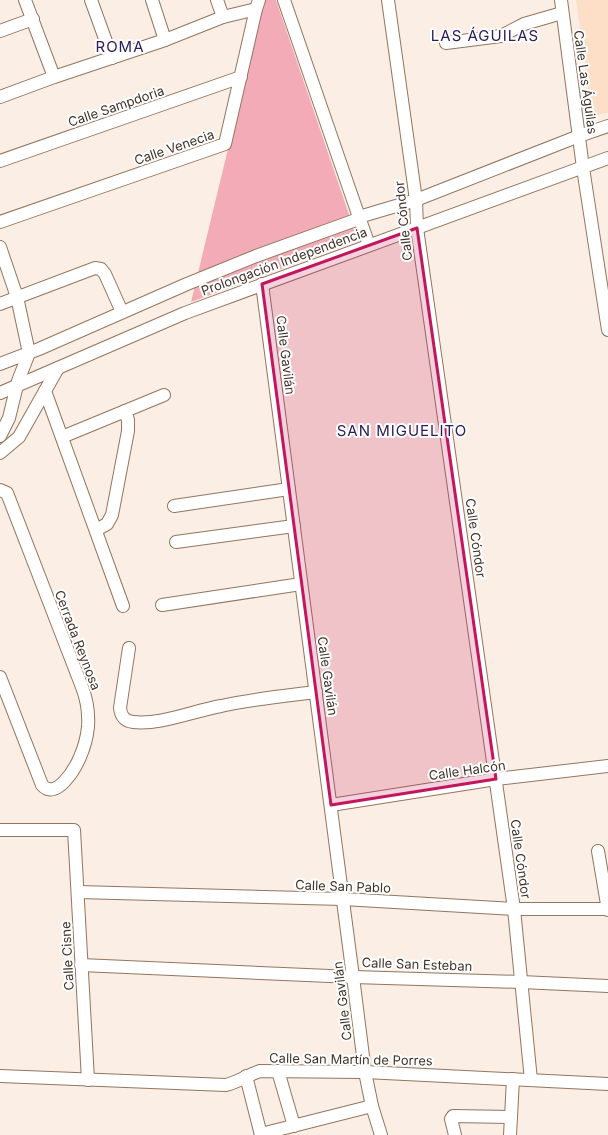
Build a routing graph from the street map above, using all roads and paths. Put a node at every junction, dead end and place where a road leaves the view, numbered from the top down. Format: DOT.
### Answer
graph roads {
  1 [pos="25,0"];
  2 [pos="90,0"];
  3 [pos="152,0"];
  4 [pos="217,0"];
  5 [pos="284,0"];
  6 [pos="388,0"];
  7 [pos="560,0"];
  8 [pos="258,4"];
  9 [pos="562,12"];
  10 [pos="223,17"];
  11 [pos="33,19"];
  12 [pos="0,31"];
  13 [pos="165,40"];
  14 [pos="446,43"];
  15 [pos="112,58"];
  16 [pos="54,77"];
  17 [pos="241,77"];
  18 [pos="0,97"];
  19 [pos="608,126"];
  20 [pos="579,136"];
  21 [pos="608,158"];
  22 [pos="0,161"];
  23 [pos="583,168"];
  24 [pos="416,200"];
  25 [pos="359,218"];
  26 [pos="0,222"];
  27 [pos="417,228"];
  28 [pos="369,245"];
  29 [pos="0,247"];
  30 [pos="262,284"];
  31 [pos="17,297"];
  32 [pos="0,304"];
  33 [pos="122,312"];
  34 [pos="608,330"];
  35 [pos="29,353"];
  36 [pos="0,364"];
  37 [pos="58,368"];
  38 [pos="17,386"];
  39 [pos="45,391"];
  40 [pos="0,393"];
  41 [pos="164,395"];
  42 [pos="125,411"];
  43 [pos="0,436"];
  44 [pos="62,437"];
  45 [pos="0,454"];
  46 [pos="289,489"];
  47 [pos="0,490"];
  48 [pos="174,506"];
  49 [pos="294,526"];
  50 [pos="96,530"];
  51 [pos="176,542"];
  52 [pos="301,584"];
  53 [pos="162,605"];
  54 [pos="123,606"];
  55 [pos="129,648"];
  56 [pos="0,677"];
  57 [pos="316,692"];
  58 [pos="608,766"];
  59 [pos="496,779"];
  60 [pos="330,805"];
  61 [pos="0,830"];
  62 [pos="598,851"];
  63 [pos="78,892"];
  64 [pos="343,899"];
  65 [pos="514,909"];
  66 [pos="608,910"];
  67 [pos="81,965"];
  68 [pos="353,977"];
  69 [pos="521,982"];
  70 [pos="608,986"];
  71 [pos="278,1071"];
  72 [pos="365,1072"];
  73 [pos="0,1076"];
  74 [pos="246,1076"];
  75 [pos="513,1079"];
  76 [pos="88,1080"];
  77 [pos="531,1080"];
  78 [pos="608,1084"];
  79 [pos="372,1106"];
  80 [pos="511,1117"];
  81 [pos="294,1126"];
  82 [pos="261,1135"];
  83 [pos="381,1135"];
  84 [pos="455,1135"];
  85 [pos="510,1135"];
  1 -- 11 [label="street"];
  2 -- 15 [label="street"];
  3 -- 13 [label="street"];
  4 -- 10 [label="street"];
  5 -- 25 [label="street"];
  6 -- 24 [label="street, Calle Cóndor"];
  7 -- 9 [label="street, Calle Las Águilas"];
  8 -- 10 [label="street"];
  8 -- 17 [label="street, Calle Venecia"];
  9 -- 14 [label="street"];
  9 -- 20 [label="street, Calle Las Águilas"];
  10 -- 13 [label="street"];
  11 -- 12 [label="street"];
  11 -- 16 [label="street"];
  13 -- 15 [label="street"];
  15 -- 16 [label="street"];
  16 -- 18 [label="street"];
  17 -- 22 [label="street, Calle Sampdoria"];
  17 -- 26 [label="street, Calle Venecia"];
  19 -- 20 [label="street, Prolongación Independencia"];
  20 -- 23 [label="street, Calle Las Águilas"];
  20 -- 24 [label="street, Prolongación Independencia"];
  21 -- 23 [label="street, Prolongación Independencia"];
  23 -- 27 [label="street, Prolongación Independencia"];
  23 -- 34 [label="street, Calle Las Águilas"];
  24 -- 25 [label="street, Prolongación Independencia"];
  24 -- 27 [label="street, Calle Cóndor"];
  25 -- 28 [label="street"];
  25 -- 33 [label="street, Prolongación Independencia"];
  27 -- 28 [label="street, Prolongación Independencia"];
  27 -- 59 [label="street, Calle Cóndor"];
  28 -- 30 [label="street, Prolongación Independencia"];
  29 -- 31 [label="street"];
  30 -- 37 [label="street, Prolongación Independencia"];
  30 -- 46 [label="street, Calle Gavilán"];
  31 -- 32 [label="street"];
  31 -- 33 [label="street"];
  31 -- 35 [label="street"];
  33 -- 35 [label="street, Prolongación Independencia"];
  35 -- 36 [label="street, Prolongación Independencia"];
  35 -- 38 [label="street"];
  37 -- 38 [label="street, Prolongación Independencia"];
  37 -- 39 [label="street"];
  38 -- 40 [label="street, Prolongación Independencia"];
  38 -- 43 [label="street"];
  39 -- 44 [label="street"];
  39 -- 45 [label="street"];
  41 -- 42 [label="street"];
  42 -- 44 [label="street"];
  42 -- 50 [label="street"];
  44 -- 50 [label="street"];
  46 -- 48 [label="street"];
  46 -- 49 [label="street, Calle Gavilán"];
  47 -- 56 [label="street, Cerrada Reynosa"];
  49 -- 51 [label="street"];
  49 -- 52 [label="street, Calle Gavilán"];
  50 -- 54 [label="street"];
  52 -- 53 [label="street"];
  52 -- 57 [label="street, Calle Gavilán"];
  55 -- 57 [label="street"];
  57 -- 60 [label="street, Calle Gavilán"];
  58 -- 59 [label="street, Calle Halcón"];
  59 -- 60 [label="street, Calle Halcón"];
  59 -- 65 [label="street, Calle Cóndor"];
  60 -- 64 [label="street, Calle Gavilán"];
  61 -- 63 [label="street, Calle Cisne"];
  62 -- 66 [label="street"];
  63 -- 64 [label="street, Calle San Pablo"];
  63 -- 67 [label="street, Calle Cisne"];
  64 -- 65 [label="street, Calle San Pablo"];
  64 -- 68 [label="street, Calle Gavilán"];
  65 -- 66 [label="street, Calle San Pablo"];
  65 -- 69 [label="street, Calle Cóndor"];
  67 -- 68 [label="street, Calle San Esteban"];
  67 -- 76 [label="street, Calle Cisne"];
  68 -- 69 [label="street, Calle San Esteban"];
  68 -- 72 [label="street, Calle Gavilán"];
  69 -- 70 [label="street, Calle San Esteban"];
  69 -- 77 [label="street, Calle Cóndor"];
  71 -- 72 [label="street, Calle San Martín de Porres"];
  71 -- 74 [label="street, Calle San Martín de Porres"];
  71 -- 81 [label="street"];
  72 -- 75 [label="street, Calle San Martín de Porres"];
  72 -- 79 [label="street, Calle Gavilán"];
  73 -- 76 [label="street, Calle San Martín de Porres"];
  74 -- 76 [label="street, Calle San Martín de Porres"];
  74 -- 82 [label="street"];
  75 -- 77 [label="street, Calle San Martín de Porres"];
  75 -- 80 [label="street"];
  77 -- 78 [label="street, Calle San Martín de Porres"];
  79 -- 81 [label="street"];
  79 -- 83 [label="street, Calle Gavilán"];
  80 -- 84 [label="street"];
  80 -- 85 [label="street"];
  81 -- 82 [label="street"];
}
